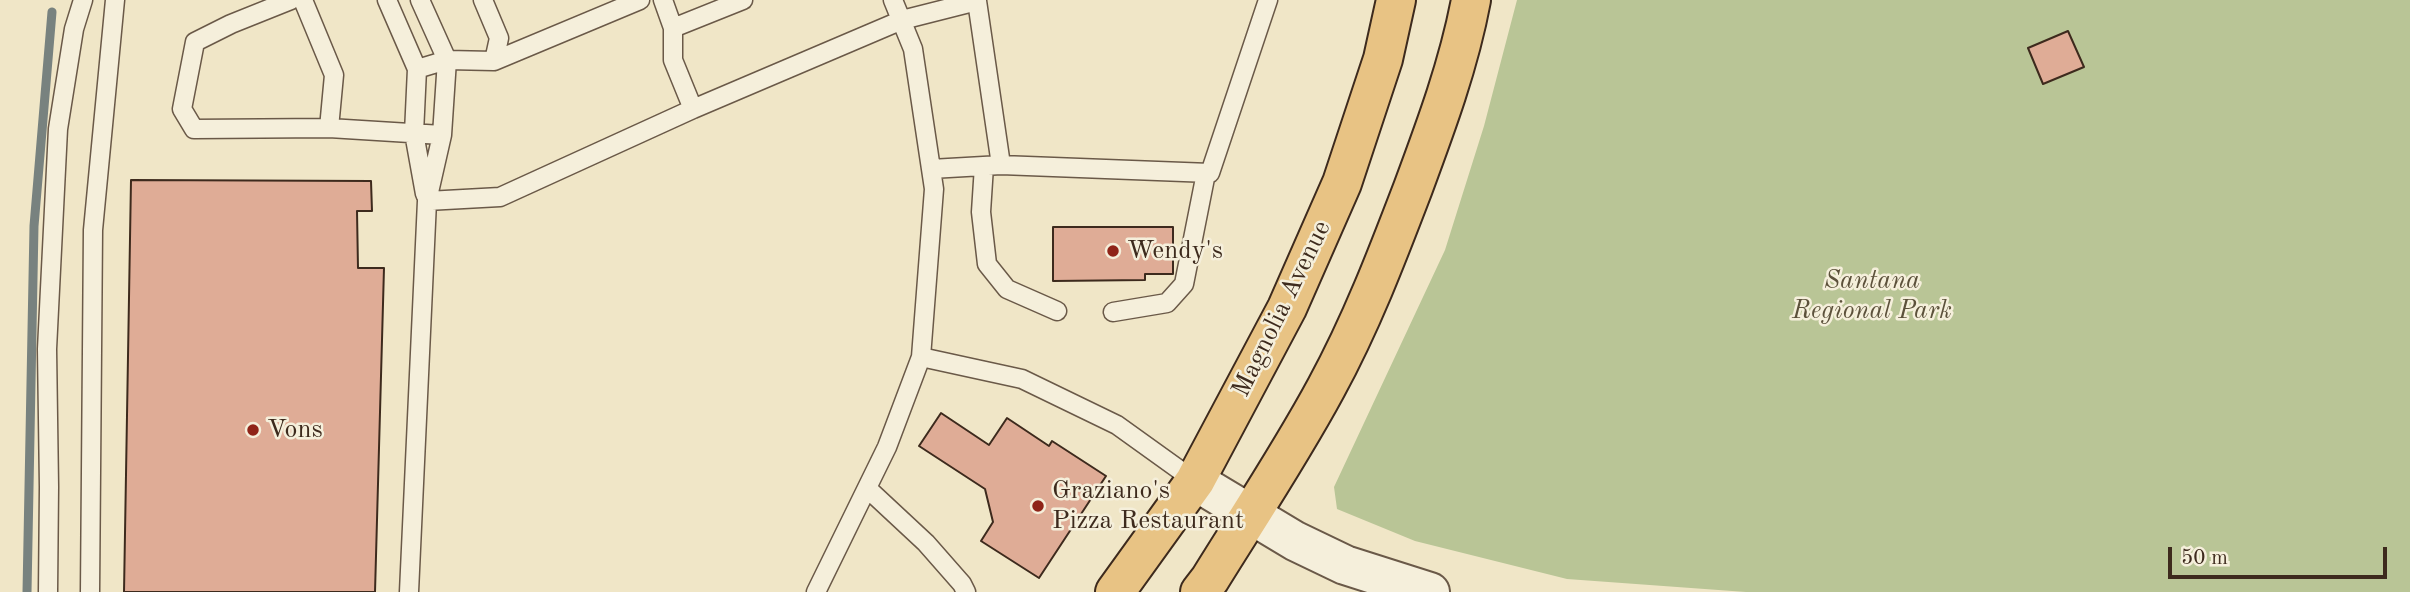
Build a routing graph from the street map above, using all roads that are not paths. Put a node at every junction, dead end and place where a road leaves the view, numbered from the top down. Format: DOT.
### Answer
graph roads {
  1 [pos="83,0"];
  2 [pos="115,0"];
  3 [pos="291,0"];
  4 [pos="303,0"];
  5 [pos="387,0"];
  6 [pos="421,0"];
  7 [pos="483,0"];
  8 [pos="640,0"];
  9 [pos="663,0"];
  10 [pos="893,0"];
  11 [pos="979,0"];
  12 [pos="1268,0"];
  13 [pos="1396,0"];
  14 [pos="1471,0"];
  15 [pos="735,1"];
  16 [pos="902,20"];
  17 [pos="673,28"];
  18 [pos="447,60"];
  19 [pos="494,61"];
  20 [pos="416,69"];
  21 [pos="693,110"];
  22 [pos="329,128"];
  23 [pos="414,133"];
  24 [pos="442,135"];
  25 [pos="993,165"];
  26 [pos="931,169"];
  27 [pos="1206,173"];
  28 [pos="427,201"];
  29 [pos="1057,312"];
  30 [pos="1113,312"];
  31 [pos="921,358"];
  32 [pos="1195,481"];
  33 [pos="868,489"];
  34 [pos="1250,514"];
  35 [pos="48,592"];
  36 [pos="90,592"];
  37 [pos="409,592"];
  38 [pos="816,592"];
  39 [pos="966,592"];
  40 [pos="1115,592"];
  41 [pos="1200,592"];
  42 [pos="1430,592"];
  1 -- 35 [label="lane"];
  2 -- 36 [label="lane"];
  3 -- 22 [label="lane"];
  4 -- 22 [label="lane"];
  5 -- 20 [label="lane"];
  6 -- 18 [label="lane"];
  7 -- 19 [label="lane"];
  8 -- 19 [label="lane"];
  9 -- 17 [label="lane"];
  10 -- 16 [label="lane"];
  11 -- 16 [label="lane"];
  11 -- 25 [label="lane"];
  12 -- 27 [label="lane"];
  13 -- 32 [label="main road, Magnolia Avenue"];
  14 -- 34 [label="main road"];
  15 -- 17 [label="lane"];
  16 -- 21 [label="lane"];
  16 -- 26 [label="lane"];
  17 -- 21 [label="lane"];
  18 -- 19 [label="lane"];
  18 -- 20 [label="lane"];
  18 -- 24 [label="lane"];
  20 -- 23 [label="lane"];
  21 -- 28 [label="lane"];
  22 -- 23 [label="lane"];
  23 -- 24 [label="lane"];
  23 -- 28 [label="lane"];
  24 -- 28 [label="lane"];
  25 -- 26 [label="lane"];
  25 -- 27 [label="lane"];
  25 -- 29 [label="lane"];
  26 -- 31 [label="lane"];
  27 -- 30 [label="lane"];
  28 -- 37 [label="lane"];
  31 -- 32 [label="lane"];
  31 -- 33 [label="lane"];
  32 -- 34 [label="street"];
  32 -- 40 [label="main road, Magnolia Avenue"];
  33 -- 38 [label="lane"];
  33 -- 39 [label="lane"];
  34 -- 41 [label="main road"];
  34 -- 42 [label="street"];
}
